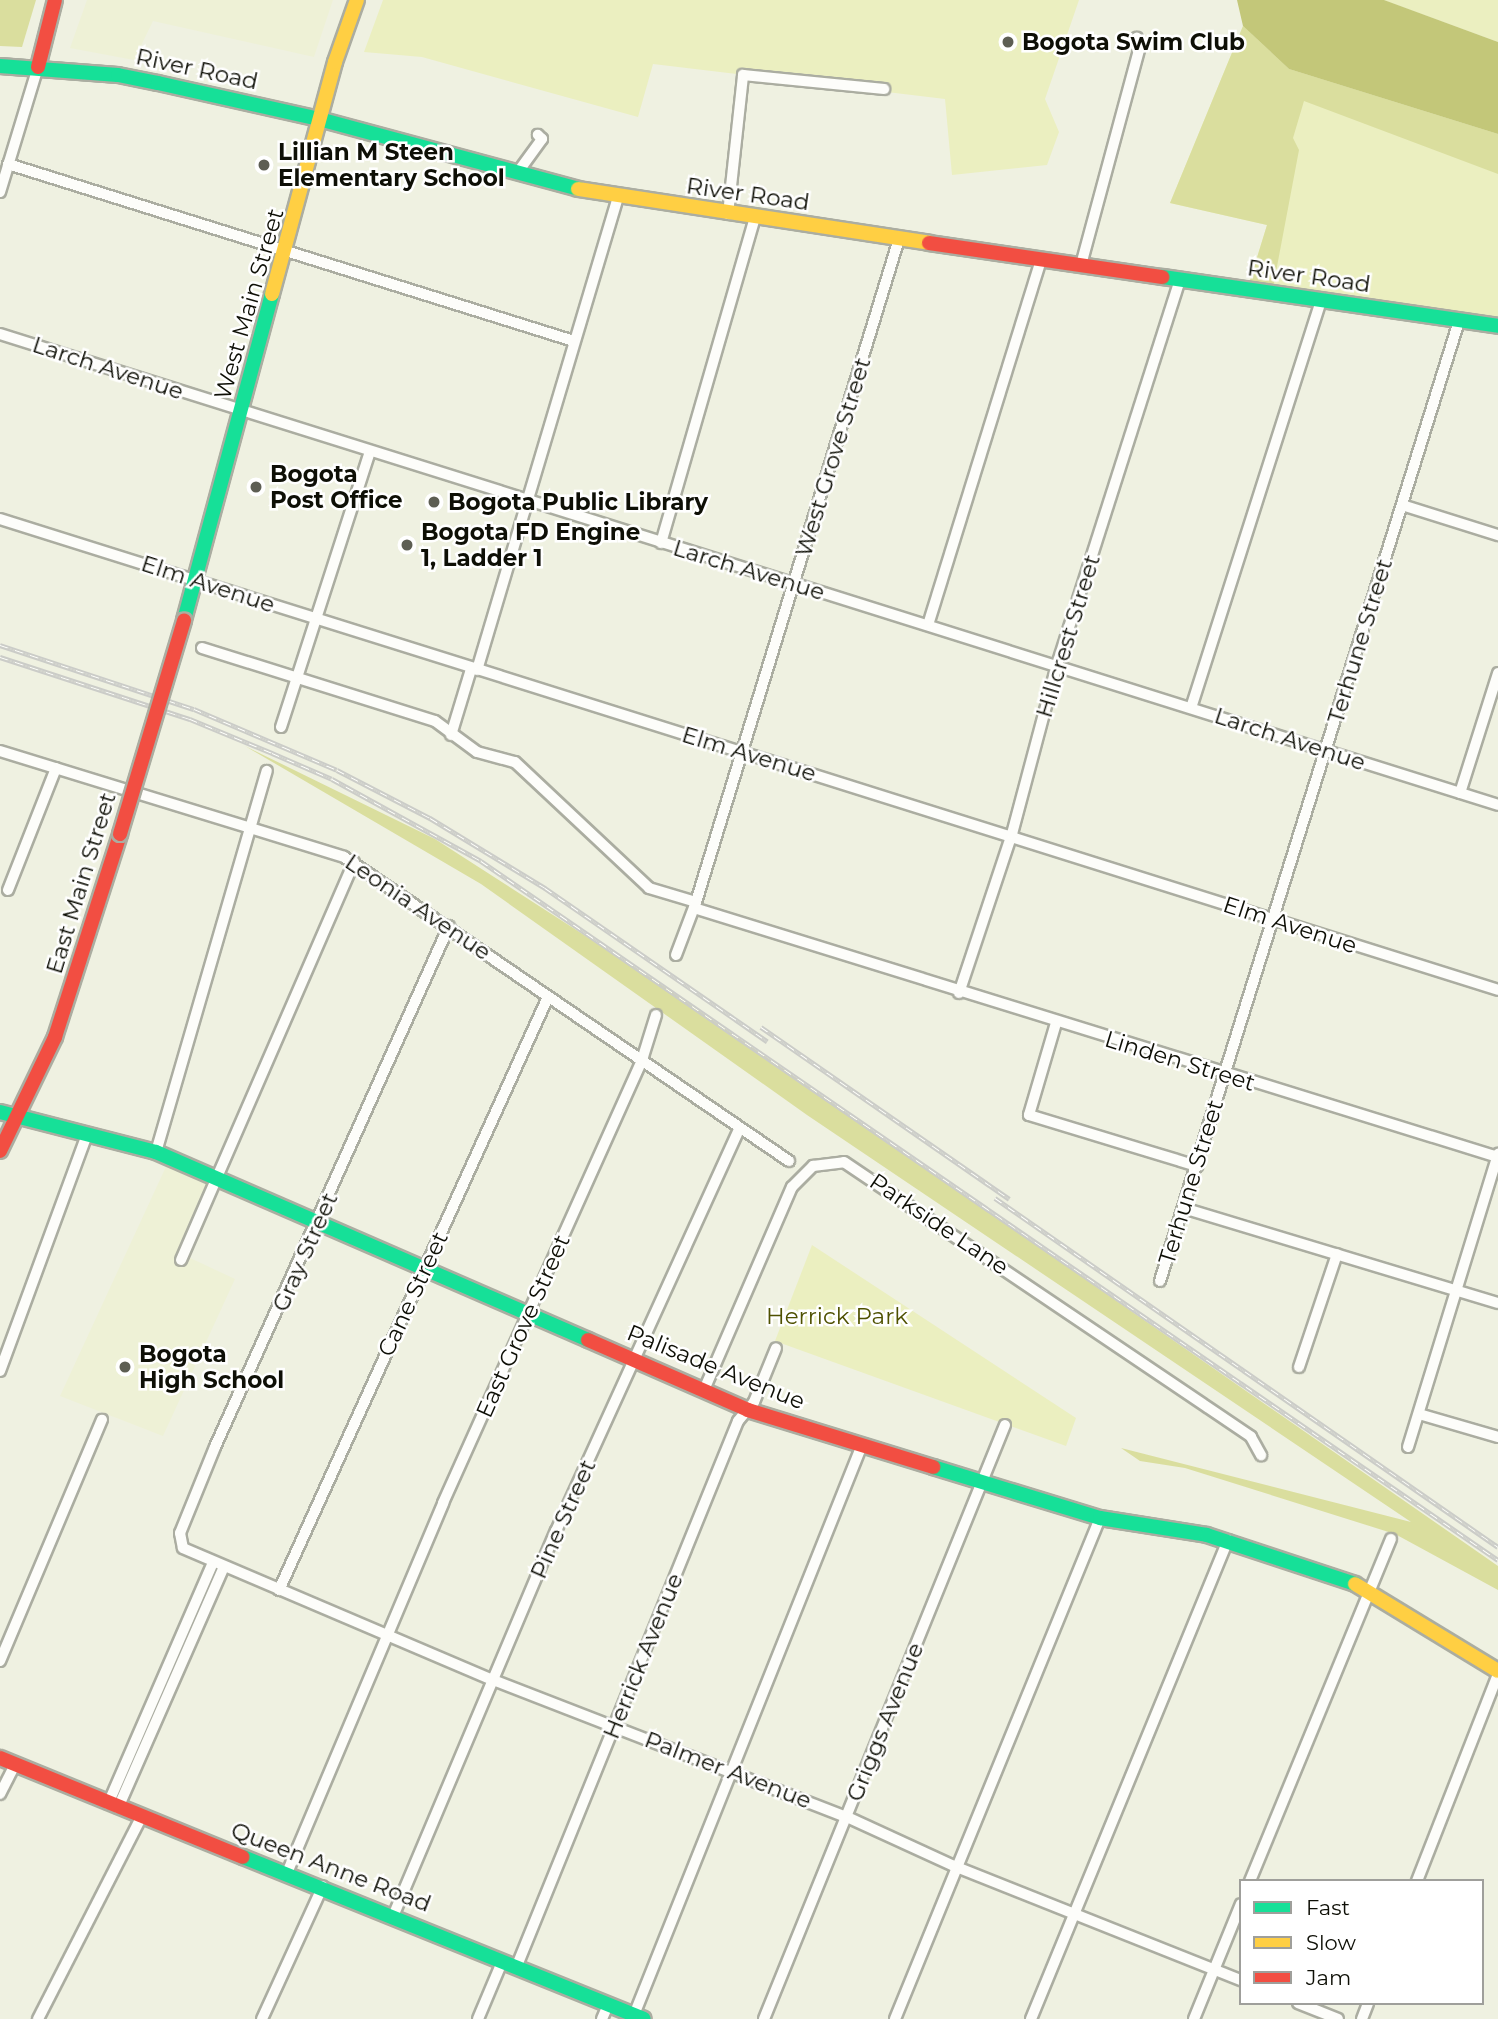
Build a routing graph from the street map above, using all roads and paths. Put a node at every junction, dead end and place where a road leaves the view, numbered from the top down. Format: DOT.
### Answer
graph roads {
  1 [pos="55,0"];
  2 [pos="357,0"];
  3 [pos="1137,38"];
  4 [pos="0,66"];
  5 [pos="38,67"];
  6 [pos="884,89"];
  7 [pos="323,120"];
  8 [pos="538,135"];
  9 [pos="8,164"];
  10 [pos="518,172"];
  11 [pos="0,192"];
  12 [pos="618,198"];
  13 [pos="728,214"];
  14 [pos="755,218"];
  15 [pos="899,239"];
  16 [pos="288,249"];
  17 [pos="1041,259"];
  18 [pos="1081,265"];
  19 [pos="1180,280"];
  20 [pos="1321,300"];
  21 [pos="1460,321"];
  22 [pos="1498,326"];
  23 [pos="0,334"];
  24 [pos="574,341"];
  25 [pos="242,411"];
  26 [pos="370,451"];
  27 [pos="529,501"];
  28 [pos="1402,505"];
  29 [pos="0,519"];
  30 [pos="1498,535"];
  31 [pos="661,543"];
  32 [pos="195,580"];
  33 [pos="794,584"];
  34 [pos="317,619"];
  35 [pos="184,620"];
  36 [pos="928,625"];
  37 [pos="202,648"];
  38 [pos="1057,666"];
  39 [pos="474,670"];
  40 [pos="1498,673"];
  41 [pos="301,676"];
  42 [pos="1191,708"];
  43 [pos="281,727"];
  44 [pos="451,735"];
  45 [pos="1326,750"];
  46 [pos="0,751"];
  47 [pos="742,753"];
  48 [pos="56,768"];
  49 [pos="267,771"];
  50 [pos="1460,793"];
  51 [pos="1498,805"];
  52 [pos="251,825"];
  53 [pos="1012,834"];
  54 [pos="354,862"];
  55 [pos="8,890"];
  56 [pos="695,905"];
  57 [pos="1273,921"];
  58 [pos="449,926"];
  59 [pos="676,955"];
  60 [pos="1498,990"];
  61 [pos="959,993"];
  62 [pos="548,997"];
  63 [pos="656,1015"];
  64 [pos="1056,1023"];
  65 [pos="642,1060"];
  66 [pos="1225,1075"];
  67 [pos="0,1112"];
  68 [pos="18,1117"];
  69 [pos="740,1128"];
  70 [pos="88,1135"];
  71 [pos="0,1151"];
  72 [pos="156,1152"];
  73 [pos="1498,1156"];
  74 [pos="789,1161"];
  75 [pos="1197,1166"];
  76 [pos="215,1177"];
  77 [pos="1183,1208"];
  78 [pos="319,1222"];
  79 [pos="1337,1254"];
  80 [pos="181,1260"];
  81 [pos="426,1268"];
  82 [pos="1160,1281"];
  83 [pos="1456,1289"];
  84 [pos="1498,1303"];
  85 [pos="529,1314"];
  86 [pos="776,1348"];
  87 [pos="637,1362"];
  88 [pos="1299,1367"];
  89 [pos="0,1371"];
  90 [pos="704,1390"];
  91 [pos="748,1410"];
  92 [pos="1419,1413"];
  93 [pos="102,1420"];
  94 [pos="1005,1425"];
  95 [pos="1498,1437"];
  96 [pos="862,1445"];
  97 [pos="1408,1447"];
  98 [pos="1261,1455"];
  99 [pos="981,1481"];
  100 [pos="1100,1518"];
  101 [pos="1391,1539"];
  102 [pos="1228,1540"];
  103 [pos="219,1565"];
  104 [pos="279,1590"];
  105 [pos="1370,1591"];
  106 [pos="387,1636"];
  107 [pos="0,1661"];
  108 [pos="1498,1672"];
  109 [pos="493,1680"];
  110 [pos="615,1726"];
  111 [pos="0,1758"];
  112 [pos="15,1764"];
  113 [pos="731,1771"];
  114 [pos="0,1794"];
  115 [pos="113,1806"];
  116 [pos="846,1817"];
  117 [pos="141,1818"];
  118 [pos="954,1866"];
  119 [pos="287,1873"];
  120 [pos="1252,1879"];
  121 [pos="1418,1879"];
  122 [pos="323,1886"];
  123 [pos="1239,1909"];
  124 [pos="1072,1913"];
  125 [pos="394,1914"];
  126 [pos="502,1962"];
  127 [pos="516,1968"];
  128 [pos="1214,1970"];
  129 [pos="1239,1979"];
  130 [pos="608,2005"];
  131 [pos="1303,2005"];
  132 [pos="639,2017"];
  133 [pos="38,2019"];
  134 [pos="262,2019"];
  135 [pos="478,2019"];
  136 [pos="602,2019"];
  137 [pos="764,2019"];
  138 [pos="895,2019"];
  139 [pos="1031,2019"];
  140 [pos="1194,2019"];
  141 [pos="1338,2019"];
  1 -- 5 [label="main road"];
  2 -- 7 [label="main road, West Main Street"];
  3 -- 18 [label="street"];
  4 -- 5 [label="main road, River Road"];
  5 -- 7 [label="main road, River Road"];
  5 -- 9 [label="street"];
  6 -- 13 [label="street"];
  7 -- 10 [label="main road, River Road"];
  7 -- 16 [label="main road, West Main Street"];
  8 -- 10 [label="street"];
  9 -- 11 [label="street"];
  9 -- 16 [label="street"];
  10 -- 12 [label="main road, River Road"];
  12 -- 13 [label="main road, River Road"];
  12 -- 24 [label="street"];
  13 -- 14 [label="main road, River Road"];
  14 -- 15 [label="main road, River Road"];
  14 -- 31 [label="street"];
  15 -- 17 [label="main road, River Road"];
  15 -- 33 [label="street, West Grove Street"];
  16 -- 24 [label="street"];
  16 -- 25 [label="main road, West Main Street"];
  17 -- 18 [label="main road, River Road"];
  17 -- 36 [label="street"];
  18 -- 19 [label="main road, River Road"];
  19 -- 20 [label="main road, River Road"];
  19 -- 38 [label="street, Hillcrest Street"];
  20 -- 21 [label="main road, River Road"];
  20 -- 42 [label="street"];
  21 -- 22 [label="main road, River Road"];
  21 -- 28 [label="street, Terhune Street"];
  23 -- 25 [label="street, Larch Avenue"];
  24 -- 27 [label="street"];
  25 -- 26 [label="street, Larch Avenue"];
  25 -- 32 [label="main road, West Main Street"];
  26 -- 27 [label="street, Larch Avenue"];
  26 -- 34 [label="street"];
  27 -- 31 [label="street, Larch Avenue"];
  27 -- 39 [label="street"];
  28 -- 30 [label="street"];
  28 -- 45 [label="street, Terhune Street"];
  29 -- 32 [label="street, Elm Avenue"];
  31 -- 33 [label="street, Larch Avenue"];
  32 -- 34 [label="street, Elm Avenue"];
  32 -- 35 [label="main road, West Main Street"];
  33 -- 36 [label="street, Larch Avenue"];
  33 -- 47 [label="street, West Grove Street"];
  34 -- 39 [label="street, Elm Avenue"];
  34 -- 41 [label="street"];
  35 -- 68 [label="main road, East Main Street, bridge"];
  36 -- 38 [label="street, Larch Avenue"];
  37 -- 41 [label="street, Linden Street"];
  38 -- 42 [label="street, Larch Avenue"];
  38 -- 53 [label="street, Hillcrest Street"];
  39 -- 44 [label="street"];
  39 -- 47 [label="street, Elm Avenue"];
  40 -- 50 [label="street"];
  41 -- 43 [label="street"];
  41 -- 44 [label="street, Linden Street"];
  42 -- 45 [label="street, Larch Avenue"];
  44 -- 56 [label="street, Linden Street"];
  45 -- 50 [label="street, Larch Avenue"];
  45 -- 57 [label="street, Terhune Street"];
  46 -- 48 [label="street, Leonia Avenue"];
  47 -- 53 [label="street, Elm Avenue"];
  47 -- 56 [label="street, West Grove Street"];
  48 -- 52 [label="street, Leonia Avenue"];
  48 -- 55 [label="street"];
  49 -- 52 [label="street"];
  50 -- 51 [label="street, Larch Avenue"];
  52 -- 54 [label="street, Leonia Avenue"];
  52 -- 72 [label="street"];
  53 -- 57 [label="street, Elm Avenue"];
  53 -- 61 [label="street, Hillcrest Street"];
  54 -- 58 [label="street, Leonia Avenue"];
  54 -- 76 [label="street"];
  56 -- 59 [label="street, West Grove Street"];
  56 -- 61 [label="street, Linden Street"];
  57 -- 60 [label="street, Elm Avenue"];
  57 -- 66 [label="street, Terhune Street"];
  58 -- 62 [label="street, Leonia Avenue"];
  58 -- 78 [label="street, Gray Street"];
  61 -- 64 [label="street, Linden Street"];
  62 -- 65 [label="street, Leonia Avenue"];
  62 -- 81 [label="street, Cane Street"];
  63 -- 65 [label="street, East Grove Street"];
  64 -- 66 [label="street, Linden Street"];
  64 -- 75 [label="street"];
  65 -- 69 [label="street, Leonia Avenue"];
  65 -- 85 [label="street, East Grove Street"];
  66 -- 73 [label="street, Linden Street"];
  66 -- 75 [label="street, Terhune Street"];
  67 -- 68 [label="main road, Palisade Avenue"];
  68 -- 70 [label="main road, Palisade Avenue"];
  68 -- 71 [label="main road, East Main Street"];
  69 -- 74 [label="street, Leonia Avenue"];
  69 -- 87 [label="street, Pine Street"];
  70 -- 72 [label="main road, Palisade Avenue"];
  70 -- 89 [label="street"];
  72 -- 76 [label="main road, Palisade Avenue"];
  73 -- 83 [label="street"];
  75 -- 77 [label="street, Terhune Street"];
  76 -- 78 [label="main road, Palisade Avenue"];
  76 -- 80 [label="street"];
  77 -- 79 [label="street"];
  77 -- 82 [label="street, Terhune Street"];
  78 -- 81 [label="main road, Palisade Avenue"];
  78 -- 103 [label="street, Gray Street"];
  79 -- 83 [label="street"];
  79 -- 88 [label="street"];
  81 -- 85 [label="main road, Palisade Avenue"];
  81 -- 104 [label="street, Cane Street"];
  83 -- 84 [label="street"];
  83 -- 92 [label="street"];
  85 -- 87 [label="main road, Palisade Avenue"];
  85 -- 106 [label="street, East Grove Street"];
  86 -- 91 [label="street, Herrick Avenue"];
  87 -- 90 [label="main road, Palisade Avenue"];
  87 -- 109 [label="street, Pine Street"];
  90 -- 91 [label="main road, Palisade Avenue"];
  90 -- 98 [label="street, Parkside Lane"];
  91 -- 96 [label="main road, Palisade Avenue"];
  91 -- 110 [label="street, Herrick Avenue"];
  92 -- 95 [label="street"];
  92 -- 97 [label="street"];
  93 -- 107 [label="street"];
  94 -- 99 [label="street, Griggs Avenue"];
  96 -- 99 [label="main road, Palisade Avenue"];
  96 -- 113 [label="street"];
  99 -- 100 [label="main road, Palisade Avenue"];
  99 -- 116 [label="street, Griggs Avenue"];
  100 -- 102 [label="main road, Palisade Avenue"];
  100 -- 118 [label="street"];
  101 -- 105 [label="street"];
  102 -- 105 [label="main road, Palisade Avenue"];
  102 -- 124 [label="street"];
  103 -- 104 [label="street, Palmer Avenue"];
  103 -- 115 [label="street"];
  104 -- 106 [label="street, Palmer Avenue"];
  105 -- 108 [label="main road, Palisade Avenue"];
  105 -- 120 [label="street"];
  106 -- 109 [label="street, Palmer Avenue"];
  106 -- 119 [label="street, East Grove Street"];
  108 -- 121 [label="street"];
  109 -- 110 [label="street, Palmer Avenue"];
  109 -- 125 [label="street, Pine Street"];
  110 -- 113 [label="street, Palmer Avenue"];
  110 -- 127 [label="street, Herrick Avenue"];
  111 -- 112 [label="main road, Queen Anne Road"];
  112 -- 114 [label="street"];
  112 -- 115 [label="main road, Queen Anne Road"];
  113 -- 116 [label="street, Palmer Avenue"];
  113 -- 132 [label="street"];
  115 -- 117 [label="main road, Queen Anne Road"];
  116 -- 118 [label="street, Palmer Avenue"];
  116 -- 137 [label="street, Griggs Avenue"];
  117 -- 119 [label="main road, Queen Anne Road"];
  117 -- 133 [label="street"];
  118 -- 124 [label="street, Palmer Avenue"];
  118 -- 138 [label="street"];
  119 -- 122 [label="main road, Queen Anne Road"];
  122 -- 125 [label="main road, Queen Anne Road"];
  122 -- 134 [label="street"];
  123 -- 128 [label="street"];
  124 -- 128 [label="street, Palmer Avenue"];
  124 -- 139 [label="street"];
  125 -- 126 [label="main road, Queen Anne Road"];
  126 -- 127 [label="main road, Queen Anne Road"];
  126 -- 135 [label="street"];
  127 -- 130 [label="main road, Queen Anne Road"];
  128 -- 129 [label="street, Palmer Avenue"];
  128 -- 140 [label="street"];
  130 -- 132 [label="main road, Queen Anne Road"];
  130 -- 136 [label="street"];
  131 -- 141 [label="street"];
}
